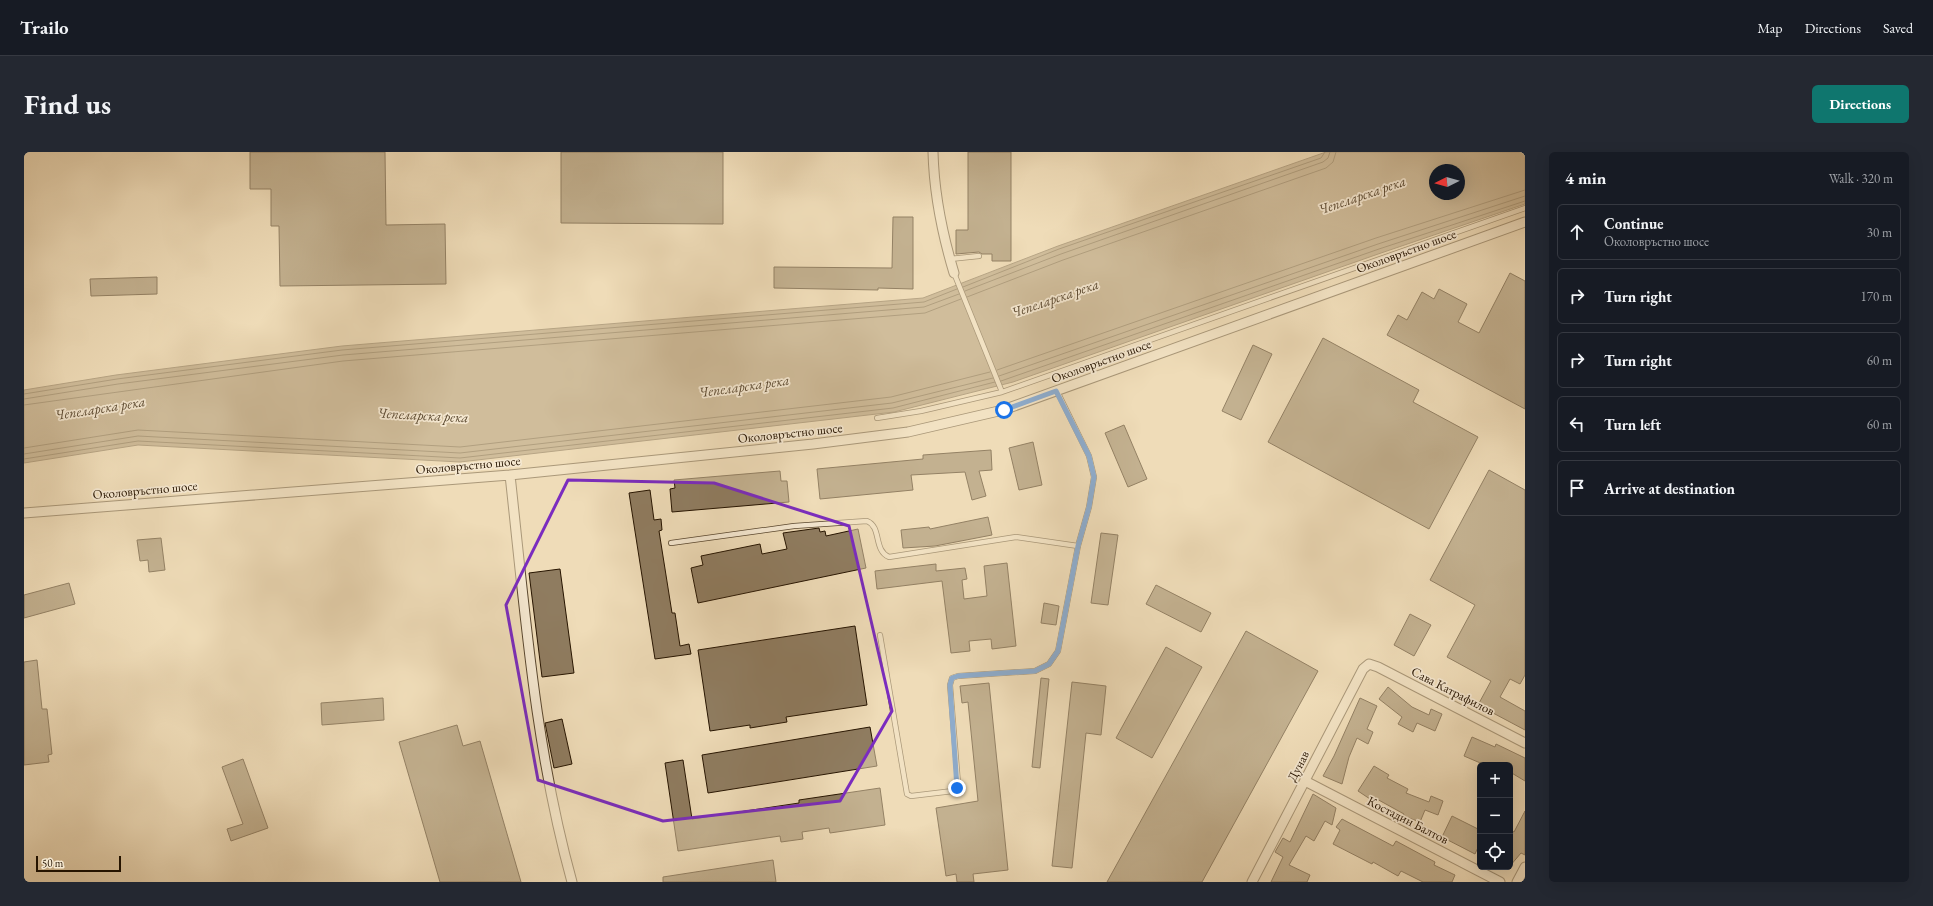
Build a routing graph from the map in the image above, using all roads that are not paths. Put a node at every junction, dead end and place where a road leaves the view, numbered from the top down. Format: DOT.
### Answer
graph roads {
  1 [pos="933,152"];
  2 [pos="1525,208"];
  3 [pos="1525,222"];
  4 [pos="979,256"];
  5 [pos="950,258"];
  6 [pos="954,273"];
  7 [pos="1056,391"];
  8 [pos="1002,392"];
  9 [pos="877,418"];
  10 [pos="510,475"];
  11 [pos="24,513"];
  12 [pos="671,544"];
  13 [pos="1078,546"];
  14 [pos="880,635"];
  15 [pos="1369,664"];
  16 [pos="1525,743"];
  17 [pos="1305,781"];
  18 [pos="1525,867"];
  19 [pos="572,882"];
  20 [pos="1252,882"];
  21 [pos="1500,882"];
  22 [pos="1517,882"];
  1 -- 5 [label="street"];
  2 -- 8 [label="lane"];
  3 -- 7 [label="street, Околовръстно шосе"];
  4 -- 5 [label="lane"];
  5 -- 6 [label="street"];
  6 -- 8 [label="lane"];
  7 -- 10 [label="street, Околовръстно шосе"];
  7 -- 13 [label="lane"];
  8 -- 9 [label="lane"];
  10 -- 11 [label="street, Околовръстно шосе"];
  10 -- 19 [label="street"];
  12 -- 13 [label="lane"];
  13 -- 14 [label="lane"];
  15 -- 16 [label="street, Сава Катрафилов"];
  15 -- 17 [label="street, Дунав"];
  17 -- 20 [label="street, Дунав"];
  17 -- 21 [label="street, Костадин Балтов"];
  18 -- 22 [label="street"];
}
